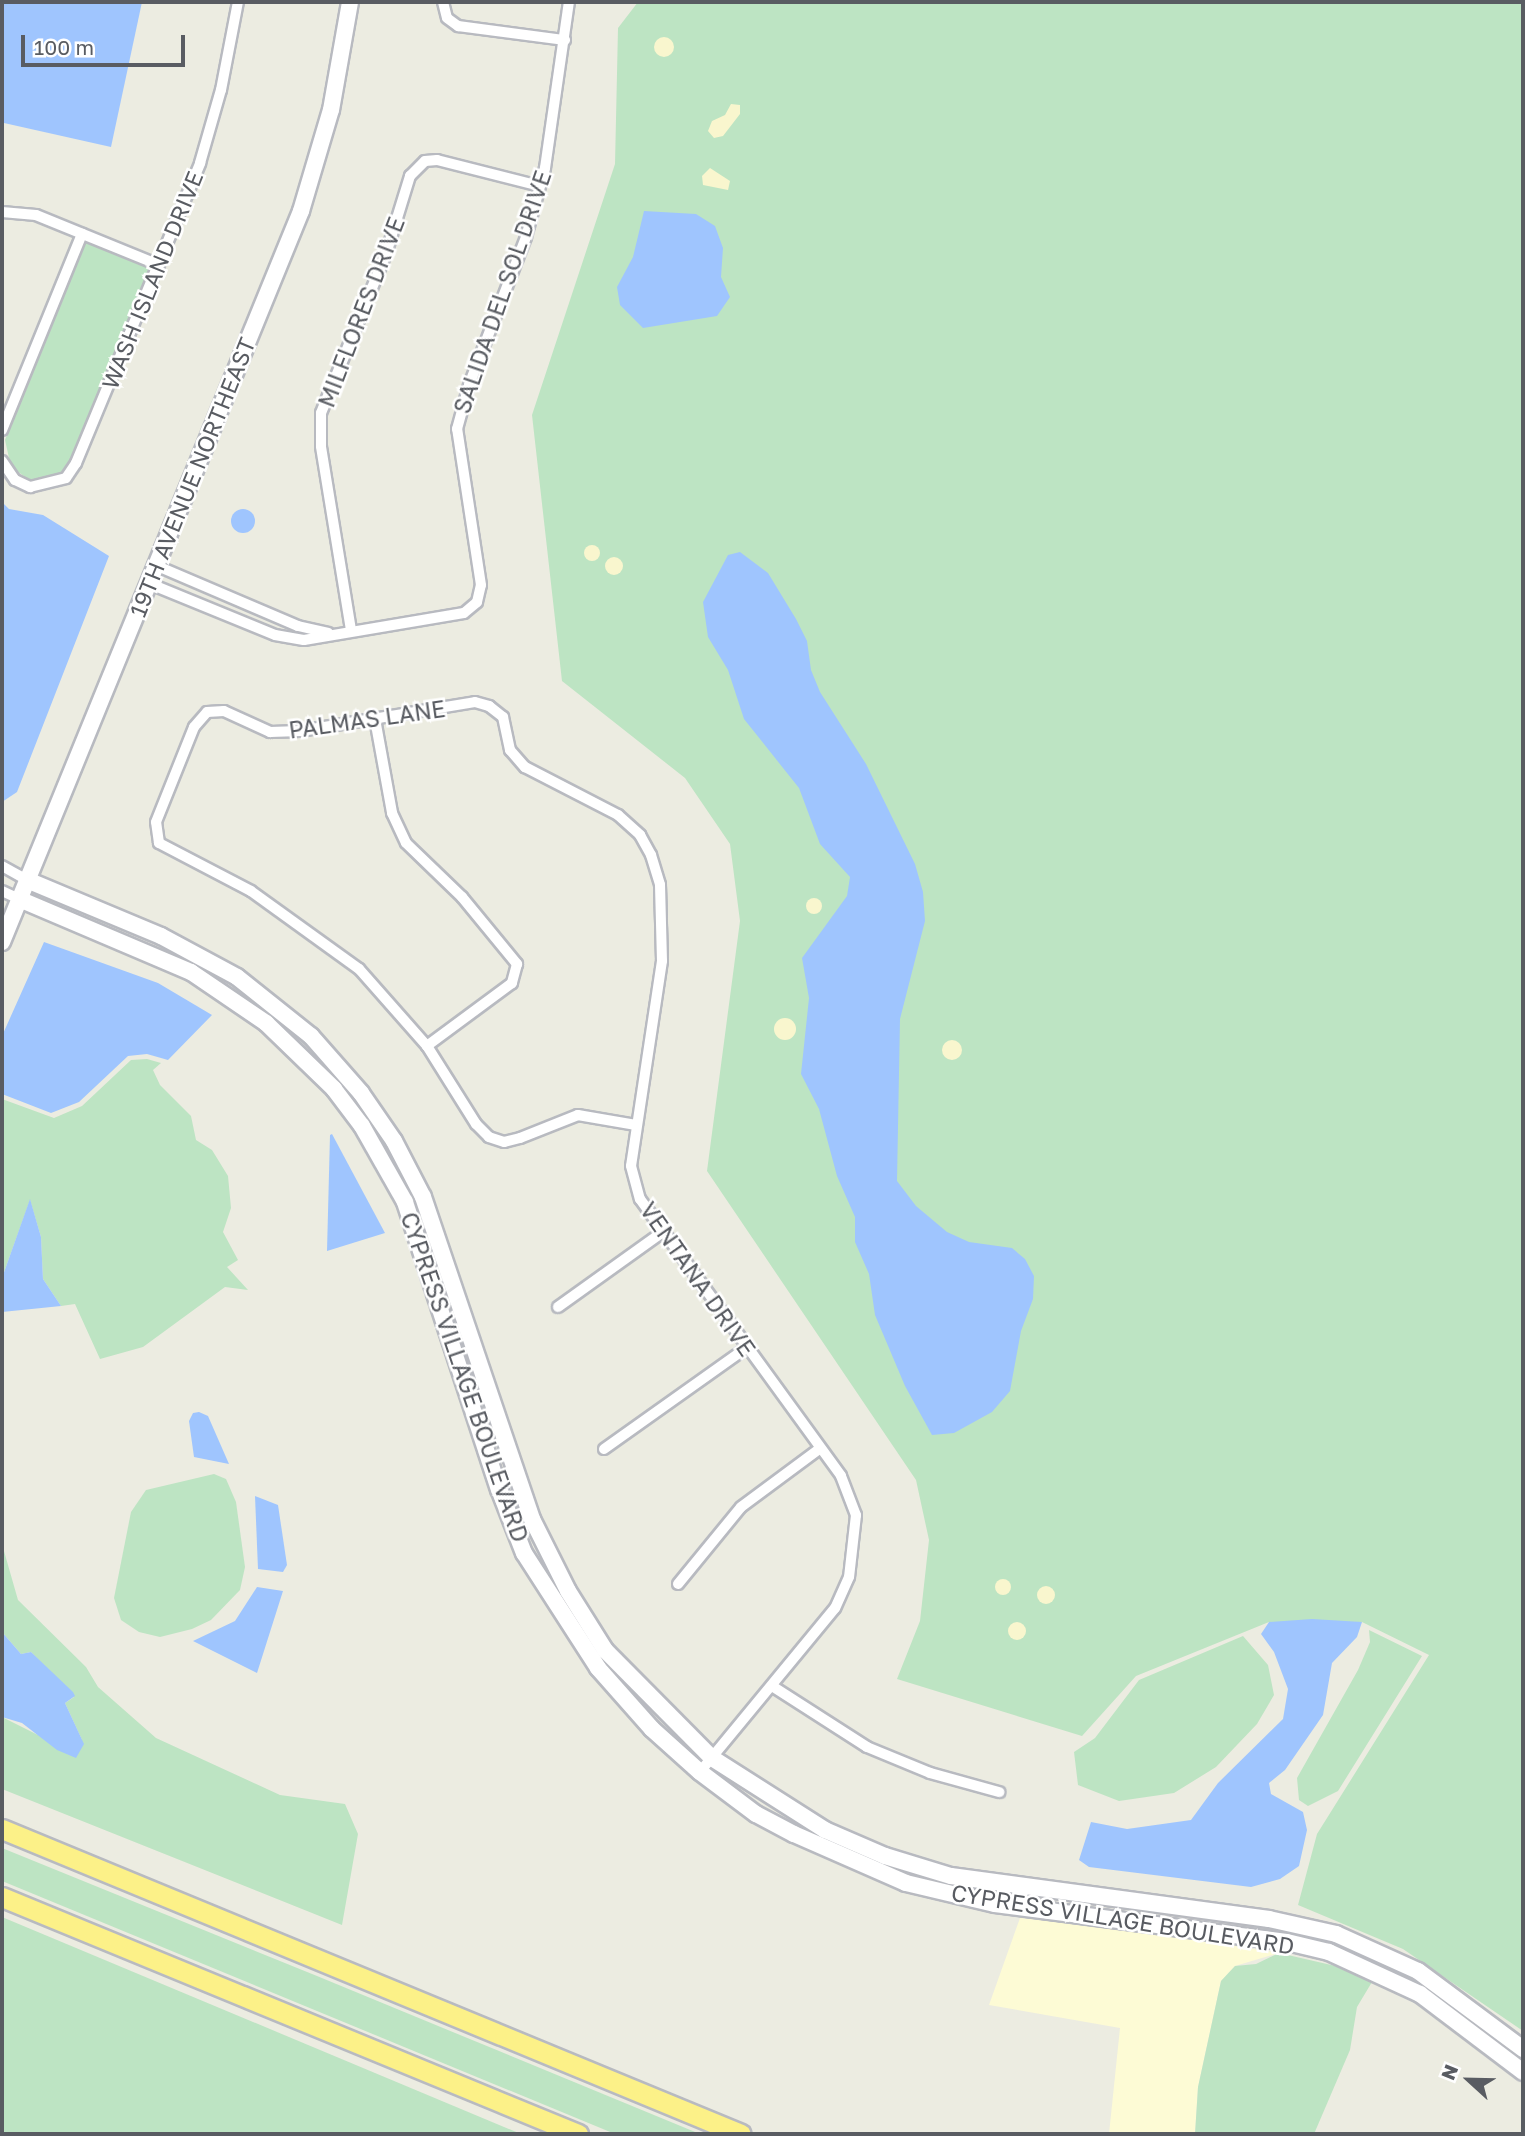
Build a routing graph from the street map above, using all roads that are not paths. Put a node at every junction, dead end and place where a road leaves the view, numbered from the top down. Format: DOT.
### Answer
graph roads {
  1 [pos="238,2"];
  2 [pos="350,2"];
  3 [pos="443,2"];
  4 [pos="569,2"];
  5 [pos="565,40"];
  6 [pos="540,186"];
  7 [pos="2,212"];
  8 [pos="82,234"];
  9 [pos="159,265"];
  10 [pos="2,430"];
  11 [pos="2,461"];
  12 [pos="155,565"];
  13 [pos="148,583"];
  14 [pos="223,594"];
  15 [pos="243,602"];
  16 [pos="217,611"];
  17 [pos="236,619"];
  18 [pos="351,630"];
  19 [pos="331,634"];
  20 [pos="489,706"];
  21 [pos="376,719"];
  22 [pos="2,866"];
  23 [pos="27,880"];
  24 [pos="2,891"];
  25 [pos="19,899"];
  26 [pos="2,942"];
  27 [pos="426,1046"];
  28 [pos="636,1125"];
  29 [pos="664,1231"];
  30 [pos="558,1307"];
  31 [pos="746,1348"];
  32 [pos="604,1449"];
  33 [pos="819,1449"];
  34 [pos="678,1584"];
  35 [pos="772,1686"];
  36 [pos="712,1758"];
  37 [pos="700,1772"];
  38 [pos="999,1792"];
  39 [pos="2,1829"];
  40 [pos="2,1897"];
  41 [pos="1523,2049"];
  42 [pos="1523,2073"];
  43 [pos="578,2134"];
  44 [pos="741,2134"];
  1 -- 9 [label="street, WASH ISLAND DRIVE"];
  2 -- 12 [label="street, 19TH AVENUE NORTHEAST"];
  3 -- 5 [label="street"];
  4 -- 5 [label="street, SALIDA DEL SOL DRIVE"];
  5 -- 6 [label="street, SALIDA DEL SOL DRIVE"];
  6 -- 18 [label="street, SALIDA DEL SOL DRIVE"];
  6 -- 18 [label="street, MILFLORES DRIVE"];
  7 -- 8 [label="street"];
  8 -- 9 [label="street"];
  8 -- 10 [label="street"];
  9 -- 11 [label="street, WASH ISLAND DRIVE"];
  12 -- 13 [label="street, 19TH AVENUE NORTHEAST"];
  12 -- 14 [label="street"];
  13 -- 16 [label="street, SALIDA DEL SOL DRIVE"];
  13 -- 23 [label="street, 19TH AVENUE NORTHEAST"];
  14 -- 15 [label="street"];
  14 -- 16 [label="street"];
  15 -- 17 [label="street"];
  15 -- 19 [label="street"];
  16 -- 17 [label="street, SALIDA DEL SOL DRIVE"];
  17 -- 19 [label="street, SALIDA DEL SOL DRIVE"];
  18 -- 19 [label="street, SALIDA DEL SOL DRIVE"];
  20 -- 21 [label="street, PALMAS LANE"];
  20 -- 28 [label="street, VENTANA DRIVE"];
  21 -- 27 [label="street"];
  21 -- 27 [label="street, PALMAS LANE"];
  22 -- 23 [label="street"];
  23 -- 25 [label="street, 19TH AVENUE NORTHEAST"];
  23 -- 36 [label="street, CYPRESS VILLAGE BOULEVARD"];
  24 -- 25 [label="street"];
  25 -- 26 [label="street, 19TH AVENUE NORTHEAST"];
  25 -- 37 [label="street, CYPRESS VILLAGE BOULEVARD"];
  27 -- 28 [label="street"];
  28 -- 29 [label="street, VENTANA DRIVE"];
  29 -- 30 [label="street"];
  29 -- 31 [label="street, VENTANA DRIVE"];
  31 -- 32 [label="street"];
  31 -- 33 [label="street, VENTANA DRIVE"];
  33 -- 34 [label="street"];
  33 -- 35 [label="street, VENTANA DRIVE"];
  35 -- 36 [label="street, VENTANA DRIVE"];
  35 -- 38 [label="street"];
  36 -- 37 [label="street, VENTANA DRIVE"];
  36 -- 41 [label="street, CYPRESS VILLAGE BOULEVARD"];
  37 -- 42 [label="street, CYPRESS VILLAGE BOULEVARD"];
  39 -- 44 [label="highway"];
  40 -- 43 [label="highway"];
}
